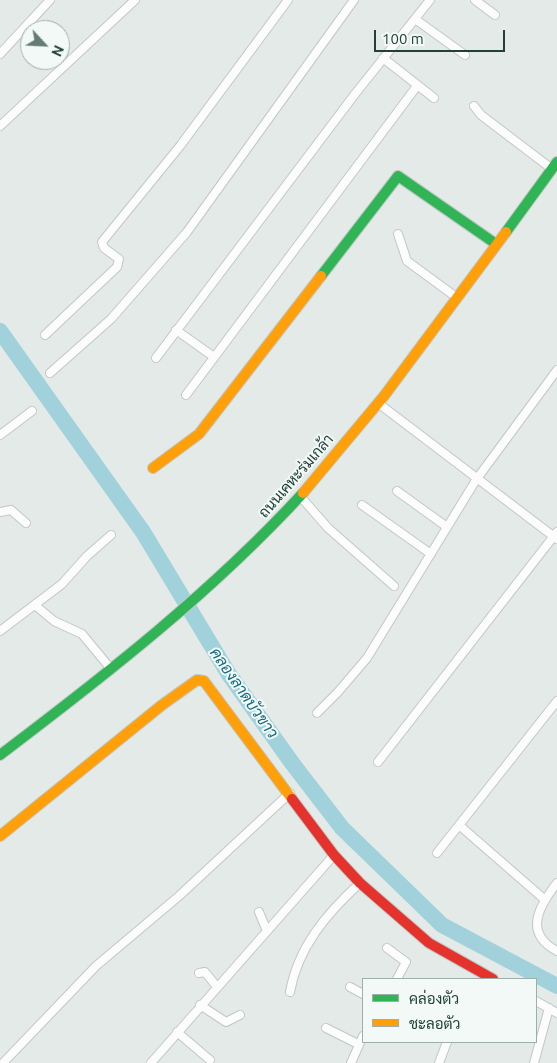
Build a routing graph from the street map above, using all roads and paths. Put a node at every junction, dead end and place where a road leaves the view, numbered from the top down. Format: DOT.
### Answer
graph roads {
  1 [pos="50,0"];
  2 [pos="135,0"];
  3 [pos="288,0"];
  4 [pos="354,0"];
  5 [pos="430,0"];
  6 [pos="475,0"];
  7 [pos="495,15"];
  8 [pos="415,19"];
  9 [pos="0,54"];
  10 [pos="465,55"];
  11 [pos="383,58"];
  12 [pos="417,86"];
  13 [pos="434,98"];
  14 [pos="474,106"];
  15 [pos="0,126"];
  16 [pos="554,166"];
  17 [pos="398,234"];
  18 [pos="496,244"];
  19 [pos="456,297"];
  20 [pos="176,330"];
  21 [pos="45,335"];
  22 [pos="214,357"];
  23 [pos="156,358"];
  24 [pos="557,370"];
  25 [pos="50,373"];
  26 [pos="186,395"];
  27 [pos="378,403"];
  28 [pos="32,411"];
  29 [pos="0,435"];
  30 [pos="153,468"];
  31 [pos="476,480"];
  32 [pos="397,491"];
  33 [pos="300,496"];
  34 [pos="362,505"];
  35 [pos="0,512"];
  36 [pos="26,523"];
  37 [pos="447,527"];
  38 [pos="110,535"];
  39 [pos="556,536"];
  40 [pos="431,554"];
  41 [pos="394,586"];
  42 [pos="36,606"];
  43 [pos="0,631"];
  44 [pos="111,669"];
  45 [pos="557,700"];
  46 [pos="317,713"];
  47 [pos="0,755"];
  48 [pos="378,762"];
  49 [pos="290,793"];
  50 [pos="460,825"];
  51 [pos="0,836"];
  52 [pos="437,853"];
  53 [pos="334,855"];
  54 [pos="557,882"];
  55 [pos="360,883"];
  56 [pos="544,899"];
  57 [pos="259,912"];
  58 [pos="267,931"];
  59 [pos="387,948"];
  60 [pos="557,951"];
  61 [pos="199,972"];
  62 [pos="398,978"];
  63 [pos="491,978"];
  64 [pos="217,987"];
  65 [pos="350,987"];
  66 [pos="290,992"];
  67 [pos="362,993"];
  68 [pos="537,1002"];
  69 [pos="200,1006"];
  70 [pos="549,1008"];
  71 [pos="557,1013"];
  72 [pos="240,1015"];
  73 [pos="326,1028"];
  74 [pos="177,1032"];
  75 [pos="362,1038"];
  76 [pos="448,1043"];
  77 [pos="358,1044"];
  78 [pos="210,1060"];
  79 [pos="154,1062"];
  80 [pos="3,1063"];
  81 [pos="350,1063"];
  82 [pos="438,1063"];
  83 [pos="534,1063"];
  1 -- 9 [label="street"];
  2 -- 15 [label="street"];
  3 -- 21 [label="street"];
  4 -- 25 [label="street"];
  5 -- 8 [label="street"];
  6 -- 7 [label="street"];
  8 -- 10 [label="street"];
  8 -- 11 [label="street"];
  11 -- 12 [label="street"];
  11 -- 20 [label="street"];
  12 -- 13 [label="street"];
  12 -- 22 [label="street"];
  14 -- 16 [label="street"];
  16 -- 18 [label="street, ถนนเคหะร่มเกล้า"];
  17 -- 19 [label="street"];
  18 -- 19 [label="street, ถนนเคหะร่มเกล้า"];
  18 -- 30 [label="street"];
  19 -- 27 [label="street, ถนนเคหะร่มเกล้า"];
  20 -- 22 [label="street"];
  20 -- 23 [label="street"];
  22 -- 26 [label="street"];
  24 -- 31 [label="street"];
  27 -- 31 [label="street"];
  27 -- 33 [label="street, ถนนเคหะร่มเกล้า"];
  28 -- 29 [label="street"];
  31 -- 37 [label="street"];
  31 -- 39 [label="street"];
  32 -- 37 [label="street"];
  33 -- 41 [label="street"];
  33 -- 44 [label="street, ถนนเคหะร่มเกล้า"];
  34 -- 40 [label="street"];
  35 -- 36 [label="street"];
  37 -- 40 [label="street"];
  38 -- 42 [label="street"];
  39 -- 48 [label="street"];
  40 -- 46 [label="street"];
  42 -- 43 [label="street"];
  42 -- 44 [label="street"];
  44 -- 47 [label="street, ถนนเคหะร่มเกล้า"];
  45 -- 50 [label="street"];
  49 -- 51 [label="street"];
  49 -- 53 [label="street"];
  49 -- 80 [label="street"];
  50 -- 52 [label="street"];
  50 -- 56 [label="street"];
  53 -- 55 [label="street"];
  53 -- 58 [label="street"];
  54 -- 56 [label="street"];
  55 -- 63 [label="street"];
  55 -- 66 [label="street"];
  56 -- 60 [label="street"];
  57 -- 58 [label="street"];
  58 -- 64 [label="street"];
  59 -- 62 [label="street"];
  61 -- 64 [label="street"];
  64 -- 69 [label="street"];
  65 -- 67 [label="street"];
  68 -- 70 [label="street"];
  69 -- 72 [label="street"];
  69 -- 74 [label="street"];
  70 -- 71 [label="street"];
  70 -- 83 [label="street"];
  73 -- 77 [label="street"];
  74 -- 78 [label="street"];
  74 -- 79 [label="street"];
  75 -- 77 [label="street"];
  76 -- 82 [label="street"];
  77 -- 81 [label="street"];
}
